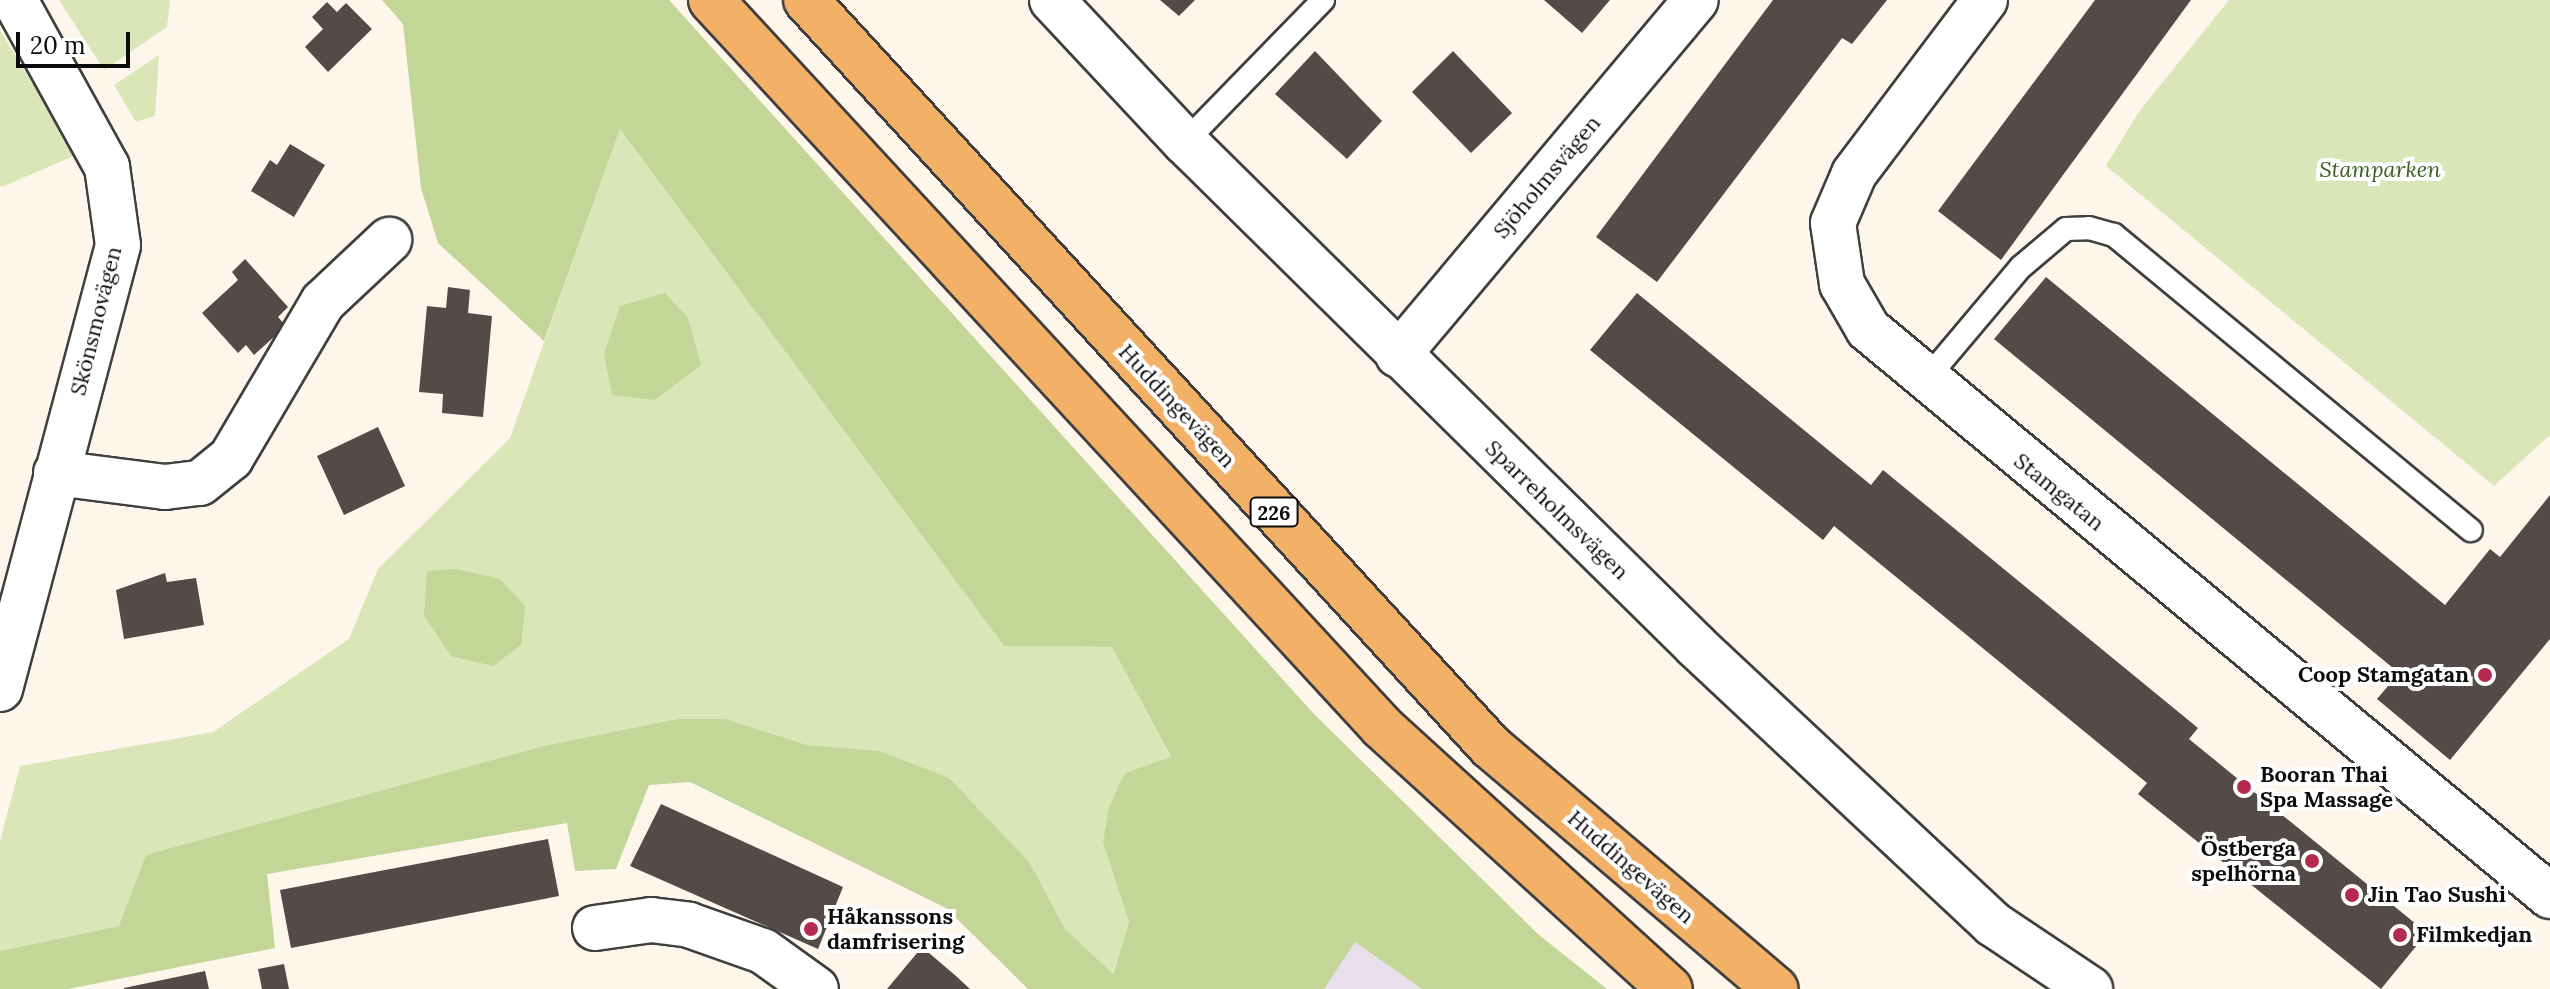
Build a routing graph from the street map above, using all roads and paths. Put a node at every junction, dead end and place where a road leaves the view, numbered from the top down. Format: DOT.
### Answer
graph roads {
  1 [pos="15,0"];
  2 [pos="711,0"];
  3 [pos="806,0"];
  4 [pos="1052,0"];
  5 [pos="1323,0"];
  6 [pos="1696,0"];
  7 [pos="1985,0"];
  8 [pos="1185,142"];
  9 [pos="389,240"];
  10 [pos="1398,355"];
  11 [pos="1924,382"];
  12 [pos="56,473"];
  13 [pos="2471,530"];
  14 [pos="0,689"];
  15 [pos="2550,896"];
  16 [pos="595,928"];
  17 [pos="816,989"];
  18 [pos="1670,989"];
  19 [pos="1776,989"];
  20 [pos="2090,989"];
  1 -- 12 [label="street, Skönsmovägen"];
  2 -- 18 [label="main road"];
  3 -- 19 [label="main road, Huddingevägen / 226"];
  4 -- 8 [label="street, Sparreholmsvägen"];
  5 -- 8 [label="lane"];
  6 -- 10 [label="street, Sjöholmsvägen"];
  7 -- 11 [label="street, Stamgatan"];
  8 -- 10 [label="street, Sparreholmsvägen"];
  9 -- 12 [label="street"];
  10 -- 20 [label="street, Sparreholmsvägen"];
  11 -- 13 [label="lane"];
  11 -- 15 [label="street, Stamgatan"];
  12 -- 14 [label="street, Skönsmovägen"];
  16 -- 17 [label="street"];
}
